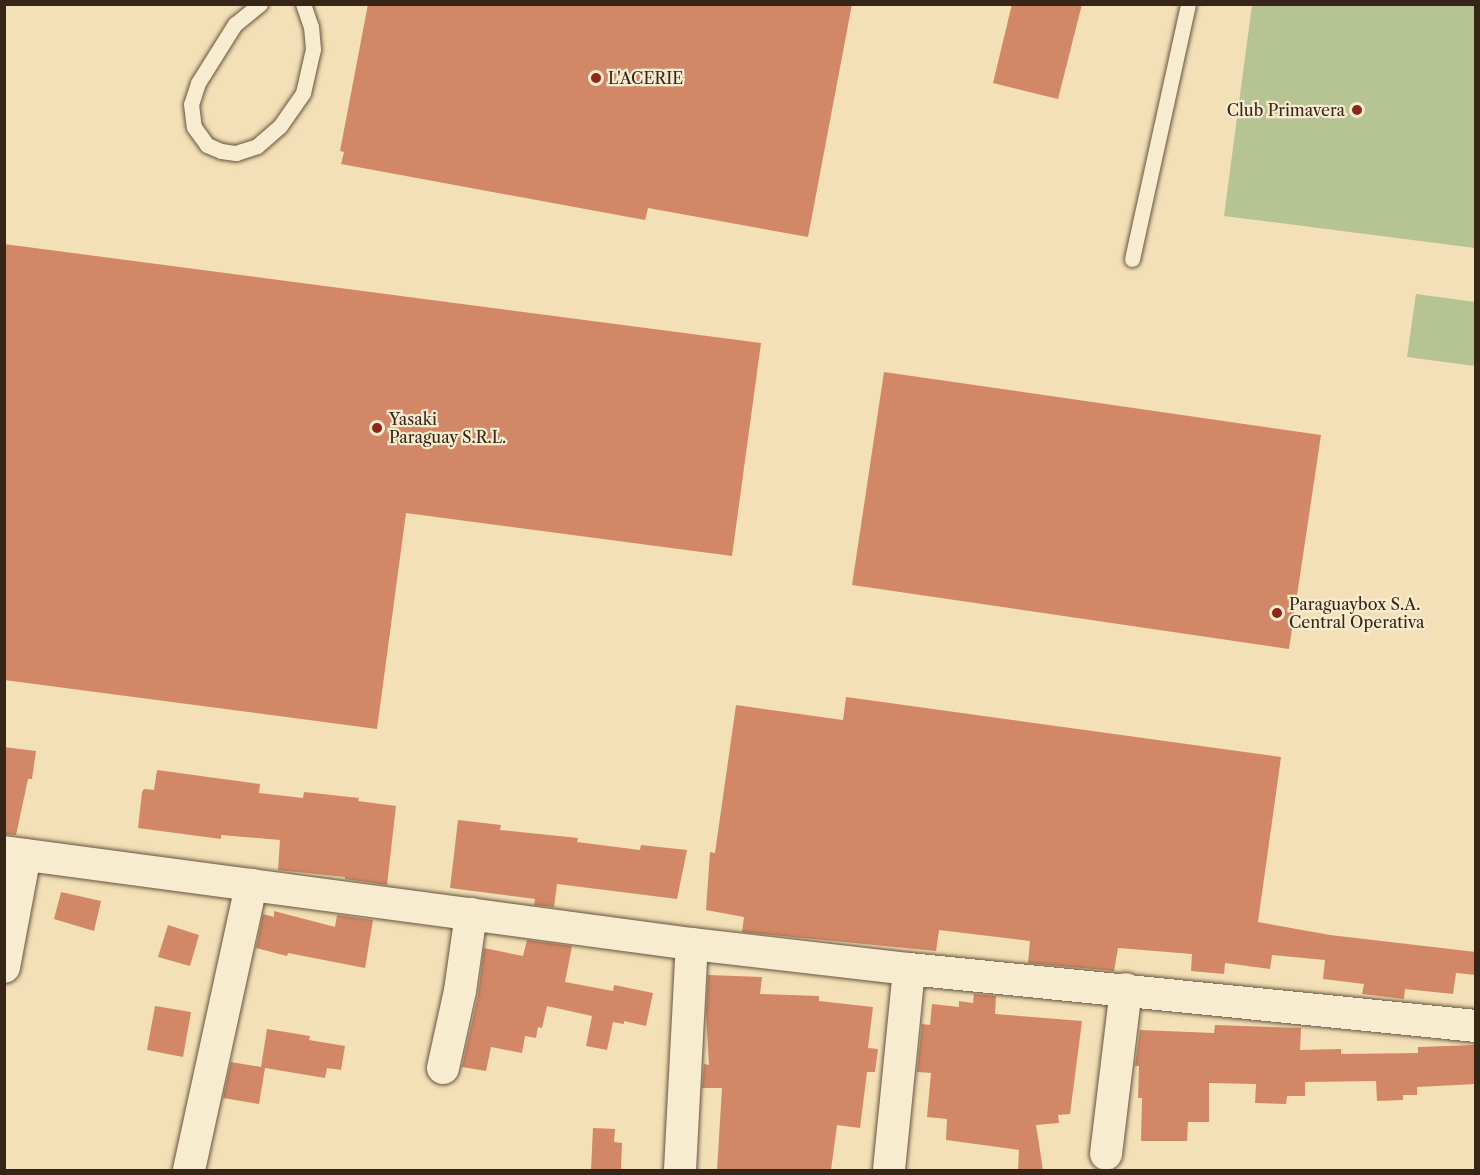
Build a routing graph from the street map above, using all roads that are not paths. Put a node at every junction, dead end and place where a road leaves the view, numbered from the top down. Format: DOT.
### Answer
graph roads {
  1 [pos="260,4"];
  2 [pos="303,4"];
  3 [pos="1188,4"];
  4 [pos="1132,259"];
  5 [pos="15,854"];
  6 [pos="251,885"];
  7 [pos="471,914"];
  8 [pos="692,944"];
  9 [pos="4,967"];
  10 [pos="909,969"];
  11 [pos="1126,989"];
  12 [pos="1476,1026"];
  13 [pos="443,1068"];
  14 [pos="1106,1154"];
  15 [pos="189,1170"];
  16 [pos="680,1170"];
  17 [pos="889,1170"];
  1 -- 2 [label="lane"];
  3 -- 4 [label="lane"];
  5 -- 6 [label="street"];
  5 -- 9 [label="street"];
  6 -- 7 [label="street"];
  6 -- 15 [label="street"];
  7 -- 8 [label="street"];
  7 -- 13 [label="street"];
  8 -- 10 [label="street"];
  8 -- 16 [label="street"];
  10 -- 11 [label="street"];
  10 -- 17 [label="street"];
  11 -- 12 [label="street"];
  11 -- 14 [label="street"];
}
